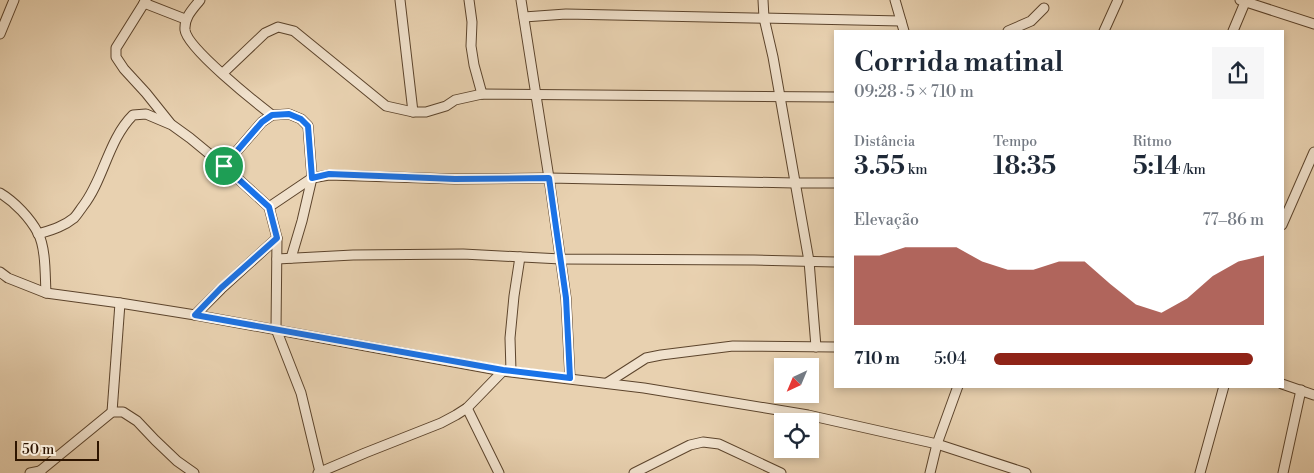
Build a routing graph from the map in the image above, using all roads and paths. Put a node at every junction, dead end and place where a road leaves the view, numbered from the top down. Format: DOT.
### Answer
graph roads {
  1 [pos="14,0"];
  2 [pos="200,0"];
  3 [pos="400,0"];
  4 [pos="469,0"];
  5 [pos="521,0"];
  6 [pos="763,0"];
  7 [pos="895,0"];
  8 [pos="1118,0"];
  9 [pos="1244,0"];
  10 [pos="145,2"];
  11 [pos="1044,8"];
  12 [pos="524,16"];
  13 [pos="764,18"];
  14 [pos="185,19"];
  15 [pos="901,21"];
  16 [pos="1314,24"];
  17 [pos="904,30"];
  18 [pos="1010,30"];
  19 [pos="1104,30"];
  20 [pos="1233,30"];
  21 [pos="0,34"];
  22 [pos="222,73"];
  23 [pos="482,94"];
  24 [pos="536,94"];
  25 [pos="779,96"];
  26 [pos="834,97"];
  27 [pos="413,112"];
  28 [pos="272,115"];
  29 [pos="172,125"];
  30 [pos="1314,152"];
  31 [pos="224,166"];
  32 [pos="312,178"];
  33 [pos="549,178"];
  34 [pos="794,183"];
  35 [pos="834,183"];
  36 [pos="0,192"];
  37 [pos="269,207"];
  38 [pos="1284,220"];
  39 [pos="38,234"];
  40 [pos="277,238"];
  41 [pos="520,257"];
  42 [pos="291,258"];
  43 [pos="277,259"];
  44 [pos="561,259"];
  45 [pos="809,261"];
  46 [pos="834,262"];
  47 [pos="0,272"];
  48 [pos="46,292"];
  49 [pos="120,303"];
  50 [pos="195,315"];
  51 [pos="276,329"];
  52 [pos="816,347"];
  53 [pos="834,347"];
  54 [pos="507,371"];
  55 [pos="570,378"];
  56 [pos="607,383"];
  57 [pos="1284,385"];
  58 [pos="957,388"];
  59 [pos="1223,388"];
  60 [pos="1301,390"];
  61 [pos="1314,395"];
  62 [pos="467,408"];
  63 [pos="112,412"];
  64 [pos="937,444"];
  65 [pos="41,472"];
  66 [pos="30,473"];
  67 [pos="194,473"];
  68 [pos="319,473"];
  69 [pos="499,473"];
  70 [pos="634,473"];
  71 [pos="780,473"];
  72 [pos="930,473"];
  73 [pos="1026,473"];
  74 [pos="1200,473"];
  75 [pos="1283,473"];
  1 -- 21 [label="street"];
  2 -- 14 [label="street"];
  3 -- 27 [label="street"];
  4 -- 23 [label="street"];
  5 -- 12 [label="street"];
  6 -- 13 [label="street"];
  7 -- 15 [label="street"];
  8 -- 19 [label="street"];
  9 -- 16 [label="street"];
  9 -- 20 [label="street"];
  10 -- 14 [label="street"];
  10 -- 29 [label="street"];
  11 -- 18 [label="street"];
  12 -- 13 [label="street"];
  12 -- 24 [label="street"];
  13 -- 15 [label="street"];
  13 -- 25 [label="street"];
  14 -- 22 [label="street"];
  15 -- 17 [label="street"];
  22 -- 27 [label="street"];
  22 -- 28 [label="street"];
  23 -- 24 [label="street"];
  23 -- 27 [label="street"];
  24 -- 25 [label="street"];
  24 -- 33 [label="street"];
  25 -- 26 [label="street"];
  25 -- 34 [label="street"];
  28 -- 31 [label="street"];
  28 -- 32 [label="street"];
  29 -- 31 [label="street"];
  29 -- 39 [label="street"];
  30 -- 38 [label="street"];
  31 -- 37 [label="street"];
  32 -- 33 [label="street"];
  32 -- 37 [label="street"];
  32 -- 42 [label="street"];
  33 -- 34 [label="street"];
  33 -- 44 [label="street"];
  34 -- 35 [label="street"];
  34 -- 45 [label="street"];
  36 -- 39 [label="street"];
  37 -- 40 [label="street"];
  39 -- 48 [label="street"];
  40 -- 43 [label="street"];
  40 -- 50 [label="street"];
  41 -- 42 [label="street"];
  41 -- 44 [label="street"];
  41 -- 54 [label="street"];
  42 -- 43 [label="street"];
  43 -- 51 [label="street"];
  44 -- 45 [label="street"];
  44 -- 55 [label="street"];
  45 -- 46 [label="street"];
  45 -- 52 [label="street"];
  47 -- 48 [label="street"];
  48 -- 49 [label="street"];
  49 -- 50 [label="street"];
  49 -- 63 [label="street"];
  50 -- 51 [label="street"];
  51 -- 54 [label="street"];
  51 -- 68 [label="street"];
  52 -- 53 [label="street"];
  52 -- 56 [label="street"];
  54 -- 55 [label="street"];
  54 -- 62 [label="street"];
  55 -- 56 [label="street"];
  56 -- 64 [label="street"];
  57 -- 60 [label="street"];
  58 -- 64 [label="street"];
  59 -- 74 [label="street"];
  60 -- 61 [label="street"];
  60 -- 75 [label="street"];
  62 -- 68 [label="street"];
  62 -- 69 [label="street"];
  63 -- 65 [label="street"];
  63 -- 67 [label="street"];
  64 -- 72 [label="street"];
  64 -- 73 [label="street"];
  65 -- 66 [label="street"];
  70 -- 71 [label="street"];
}
